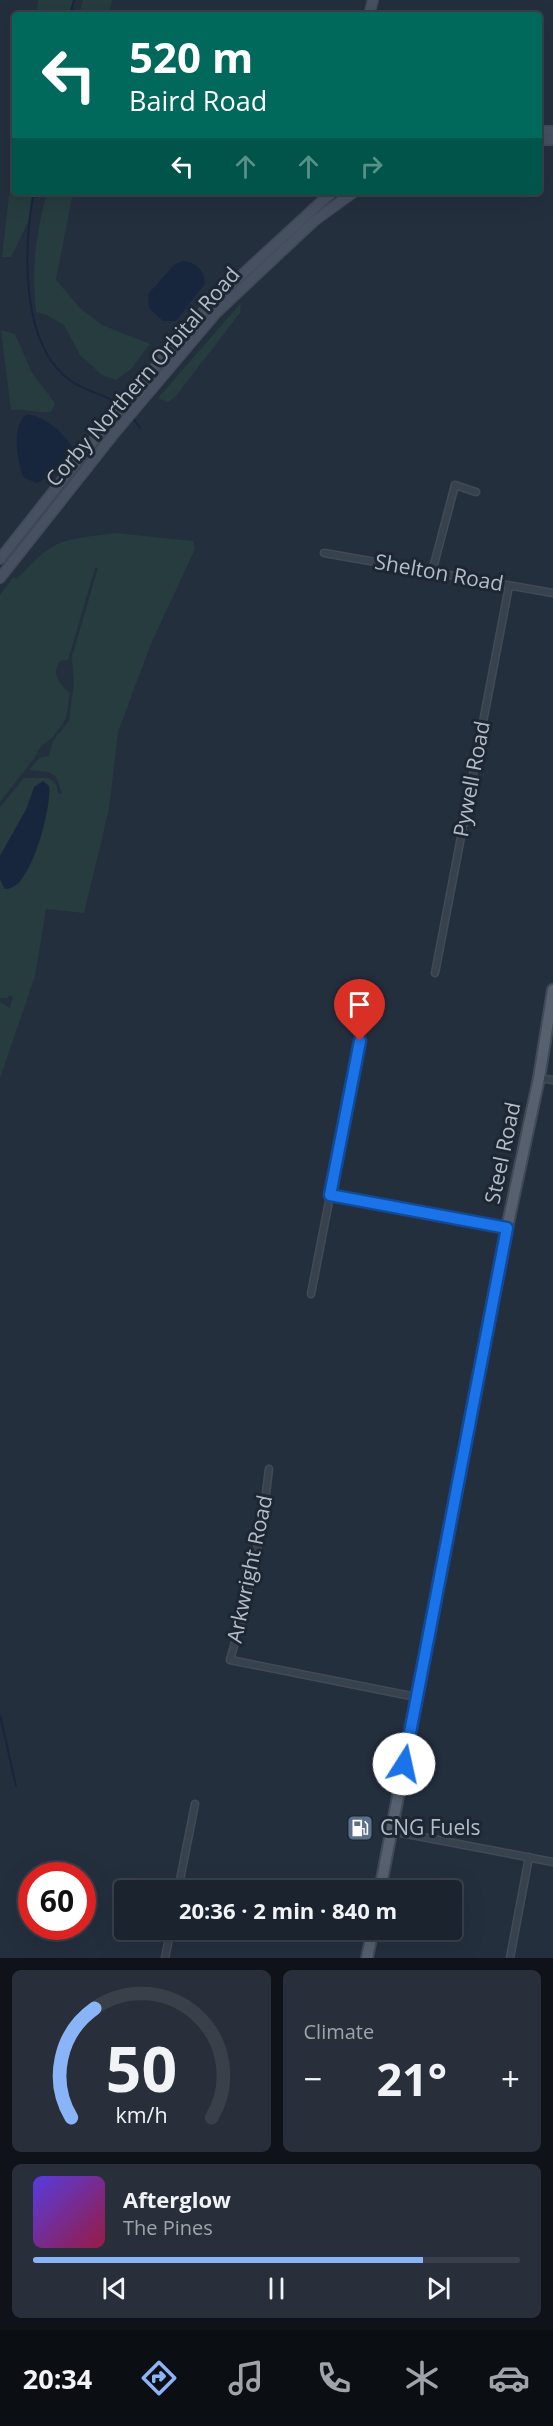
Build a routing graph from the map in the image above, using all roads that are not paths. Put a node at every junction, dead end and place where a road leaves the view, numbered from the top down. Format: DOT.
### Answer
graph roads {
  1 [pos="329,195"];
  2 [pos="350,195"];
  3 [pos="476,492"];
  4 [pos="324,553"];
  5 [pos="0,559"];
  6 [pos="432,572"];
  7 [pos="0,578"];
  8 [pos="509,586"];
  9 [pos="553,593"];
  10 [pos="435,973"];
  11 [pos="553,990"];
  12 [pos="360,1041"];
  13 [pos="539,1078"];
  14 [pos="553,1080"];
  15 [pos="330,1195"];
  16 [pos="507,1228"];
  17 [pos="311,1294"];
  18 [pos="269,1469"];
  19 [pos="416,1697"];
  20 [pos="195,1804"];
  21 [pos="391,1831"];
  22 [pos="529,1857"];
  23 [pos="553,1862"];
  24 [pos="180,1880"];
  25 [pos="382,1880"];
  26 [pos="169,1940"];
  27 [pos="371,1940"];
  28 [pos="165,1958"];
  29 [pos="367,1958"];
  30 [pos="510,1958"];
  1 -- 5 [label="street, Corby Northern Orbital Road"];
  2 -- 7 [label="street, Corby Northern Orbital Road"];
  3 -- 6 [label="street"];
  4 -- 6 [label="street, Shelton Road"];
  6 -- 8 [label="street, Shelton Road"];
  8 -- 9 [label="street, Shelton Road"];
  8 -- 10 [label="street, Pywell Road"];
  11 -- 13 [label="main road, Steel Road"];
  12 -- 15 [label="street"];
  13 -- 14 [label="street"];
  13 -- 16 [label="main road, Steel Road"];
  15 -- 16 [label="street"];
  15 -- 17 [label="street"];
  16 -- 19 [label="main road, Steel Road"];
  18 -- 19 [label="street, Arkwright Road"];
  19 -- 21 [label="main road, Steel Road"];
  20 -- 24 [label="street"];
  21 -- 22 [label="street"];
  21 -- 25 [label="main road, Steel Road"];
  22 -- 23 [label="street"];
  22 -- 30 [label="street"];
  26 -- 28 [label="street"];
  27 -- 29 [label="main road"];
}
